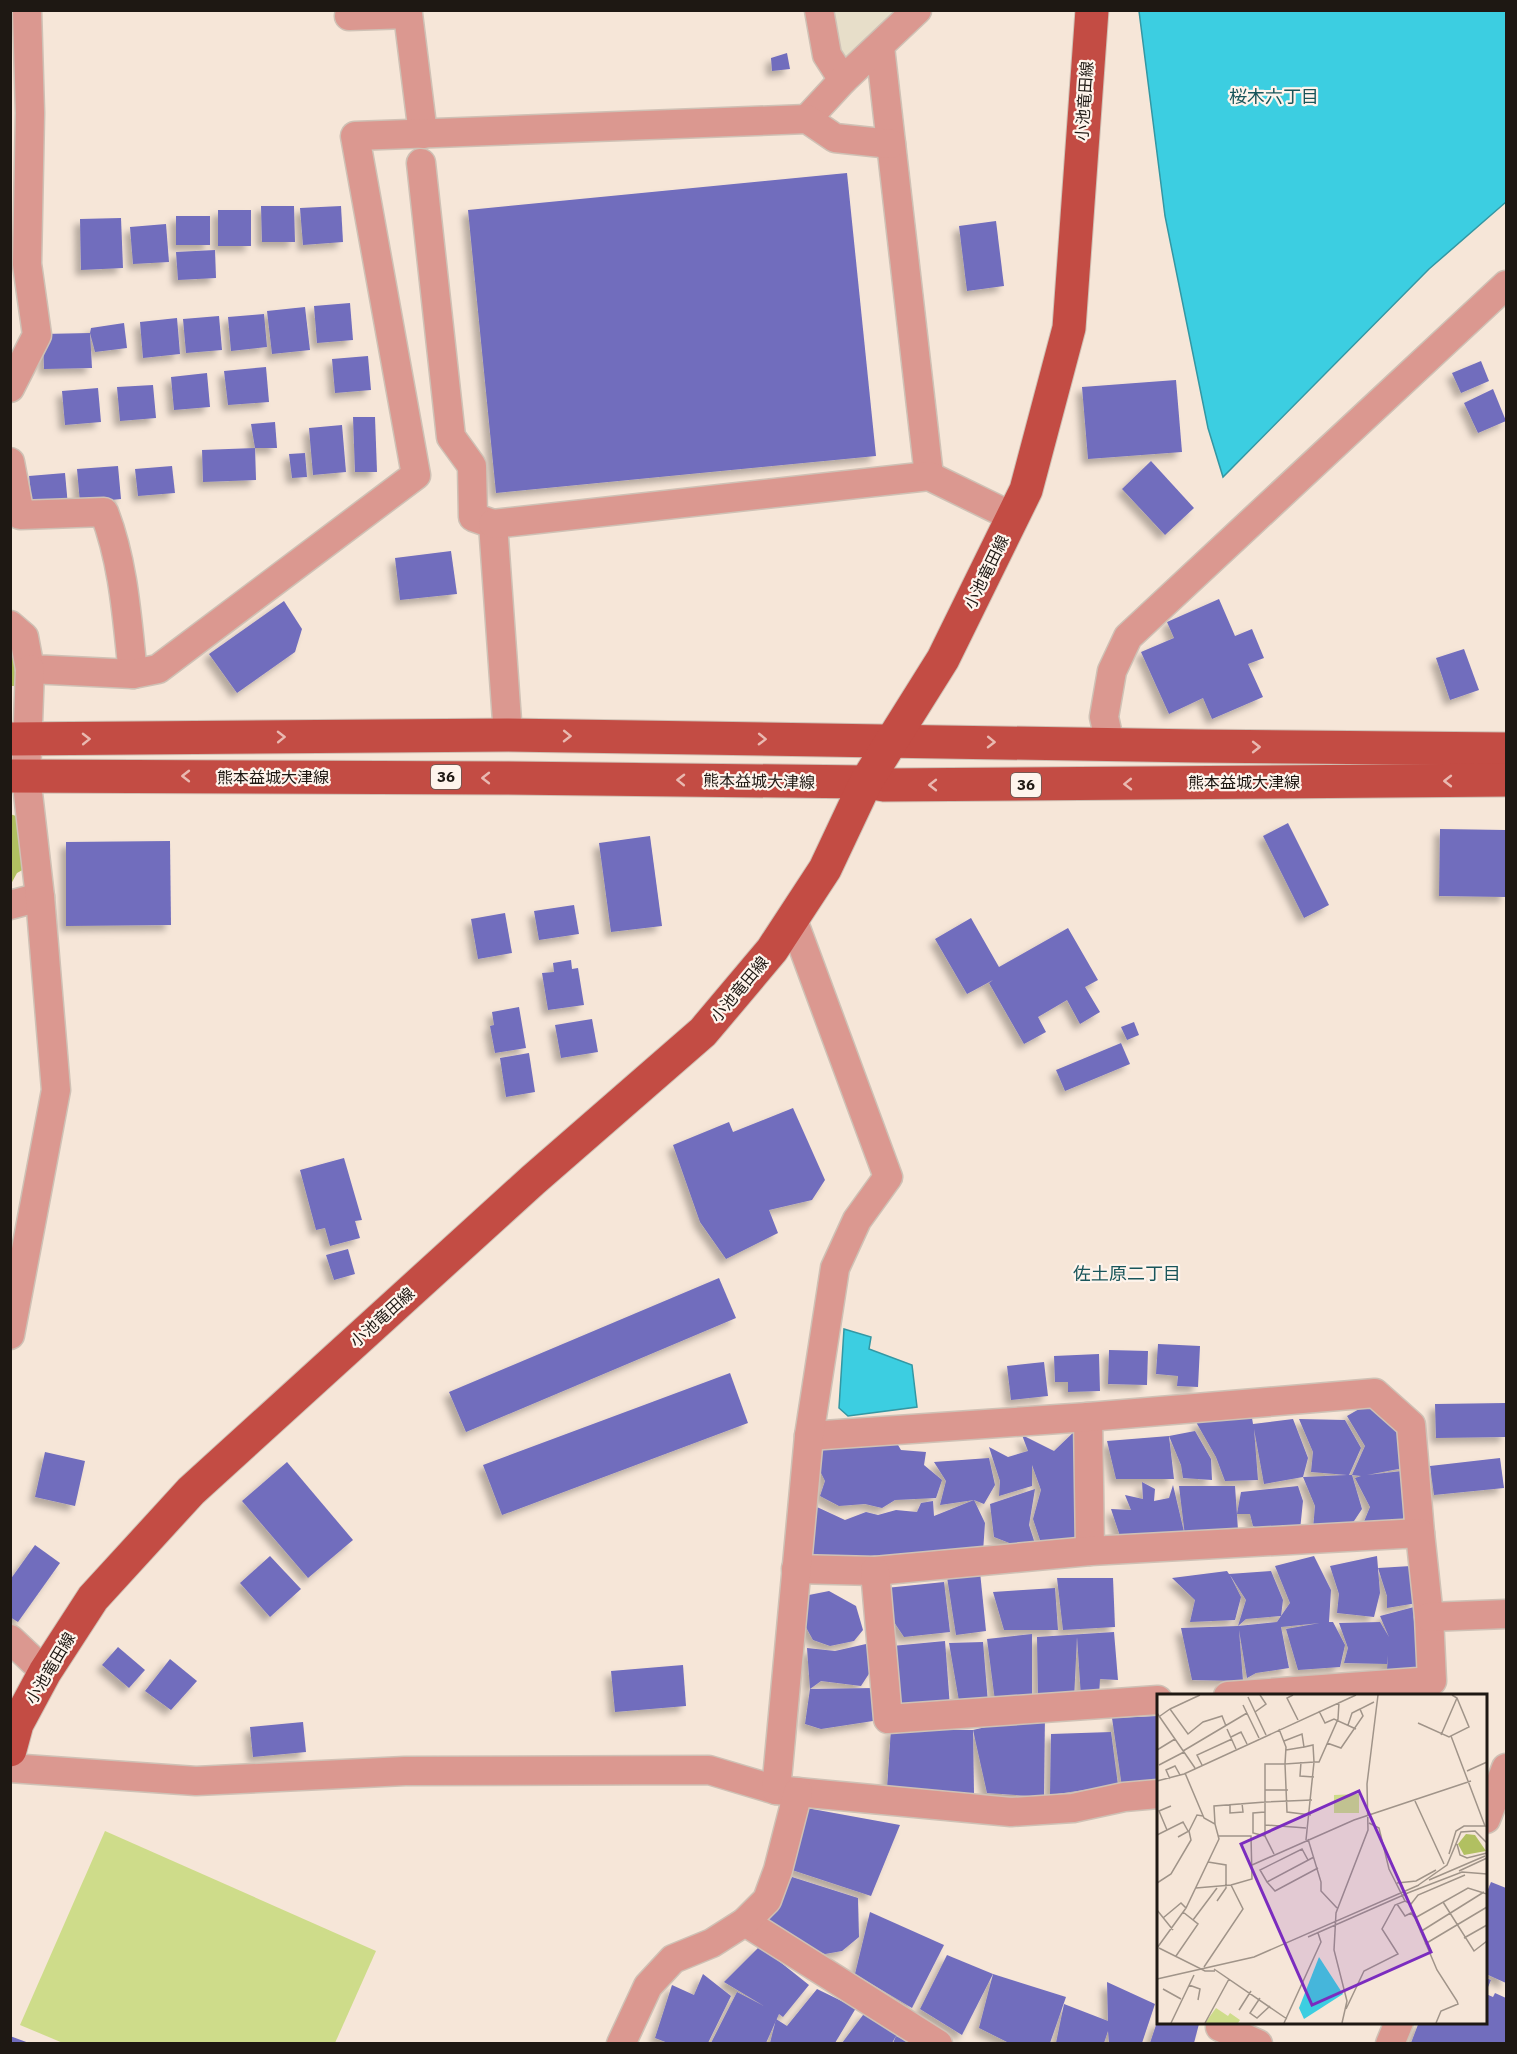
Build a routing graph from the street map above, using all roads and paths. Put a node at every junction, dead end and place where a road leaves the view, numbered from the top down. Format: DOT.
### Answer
graph roads {
  1 [pos="27,10"];
  2 [pos="819,10"];
  3 [pos="917,10"];
  4 [pos="1092,10"];
  5 [pos="349,16"];
  6 [pos="880,47"];
  7 [pos="843,80"];
  8 [pos="20,114"];
  9 [pos="807,119"];
  10 [pos="423,134"];
  11 [pos="891,144"];
  12 [pos="421,163"];
  13 [pos="19,266"];
  14 [pos="1506,285"];
  15 [pos="10,388"];
  16 [pos="10,462"];
  17 [pos="929,476"];
  18 [pos="1013,518"];
  19 [pos="493,524"];
  20 [pos="10,625"];
  21 [pos="30,669"];
  22 [pos="133,674"];
  23 [pos="508,735"];
  24 [pos="19,739"];
  25 [pos="891,741"];
  26 [pos="1110,744"];
  27 [pos="1506,749"];
  28 [pos="18,776"];
  29 [pos="1506,780"];
  30 [pos="866,782"];
  31 [pos="40,897"];
  32 [pos="10,905"];
  33 [pos="793,920"];
  34 [pos="10,1335"];
  35 [pos="1088,1417"];
  36 [pos="809,1436"];
  37 [pos="1420,1533"];
  38 [pos="1090,1551"];
  39 [pos="796,1569"];
  40 [pos="875,1571"];
  41 [pos="1506,1614"];
  42 [pos="1429,1617"];
  43 [pos="10,1639"];
  44 [pos="45,1672"];
  45 [pos="1244,1694"];
  46 [pos="1157,1700"];
  47 [pos="10,1750"];
  48 [pos="10,1768"];
  49 [pos="1498,1775"];
  50 [pos="787,1791"];
  51 [pos="1157,1794"];
  52 [pos="1487,1812"];
  53 [pos="745,1922"];
  54 [pos="1398,2024"];
  55 [pos="1217,2031"];
  56 [pos="630,2040"];
  57 [pos="938,2043"];
  58 [pos="1258,2043"];
  59 [pos="1390,2043"];
  1 -- 8 [label="street"];
  2 -- 7 [label="street"];
  3 -- 6 [label="street"];
  4 -- 18 [label="main road, 小池竜田線"];
  5 -- 10 [label="street"];
  6 -- 7 [label="street"];
  6 -- 11 [label="street"];
  7 -- 9 [label="street"];
  8 -- 13 [label="street"];
  9 -- 10 [label="street"];
  9 -- 11 [label="street"];
  10 -- 22 [label="street"];
  11 -- 17 [label="street"];
  12 -- 19 [label="street"];
  13 -- 15 [label="street"];
  14 -- 26 [label="street"];
  16 -- 22 [label="street"];
  17 -- 18 [label="street"];
  17 -- 19 [label="street"];
  18 -- 25 [label="main road, 小池竜田線"];
  19 -- 23 [label="street"];
  20 -- 21 [label="street"];
  21 -- 22 [label="street"];
  21 -- 24 [label="street"];
  24 -- 23 [label="main road, one-way"];
  23 -- 25 [label="main road, one-way"];
  24 -- 28 [label="street"];
  25 -- 26 [label="main road, one-way"];
  25 -- 30 [label="main road, 小池竜田線"];
  26 -- 27 [label="main road, one-way"];
  30 -- 28 [label="main road, 熊本益城大津線 / 36, one-way"];
  28 -- 31 [label="street"];
  29 -- 30 [label="main road, 熊本益城大津線 / 36, one-way"];
  30 -- 33 [label="main road, 小池竜田線"];
  31 -- 32 [label="street"];
  31 -- 34 [label="street"];
  33 -- 36 [label="street"];
  33 -- 44 [label="main road, 小池竜田線"];
  35 -- 36 [label="street"];
  35 -- 37 [label="street"];
  35 -- 38 [label="street"];
  36 -- 39 [label="street"];
  37 -- 38 [label="street"];
  37 -- 42 [label="street"];
  38 -- 40 [label="street"];
  39 -- 40 [label="street"];
  39 -- 50 [label="street"];
  40 -- 46 [label="street"];
  41 -- 42 [label="street"];
  42 -- 45 [label="street"];
  43 -- 44 [label="street"];
  44 -- 47 [label="main road, 小池竜田線"];
  48 -- 50 [label="street"];
  49 -- 52 [label="street"];
  50 -- 51 [label="street"];
  50 -- 53 [label="street"];
  53 -- 56 [label="street"];
  53 -- 57 [label="street"];
  54 -- 59 [label="street"];
  55 -- 58 [label="street"];
}
